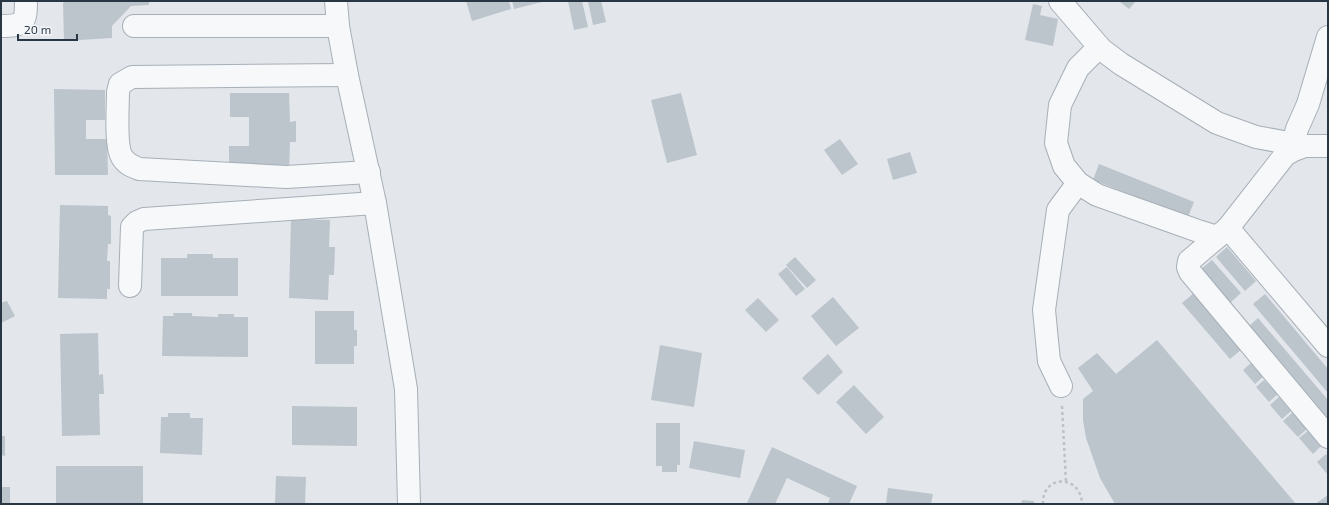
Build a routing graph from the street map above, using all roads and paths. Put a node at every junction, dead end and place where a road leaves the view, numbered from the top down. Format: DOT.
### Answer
graph roads {
  1 [pos="26,1"];
  2 [pos="336,1"];
  3 [pos="1060,1"];
  4 [pos="1,26"];
  5 [pos="134,26"];
  6 [pos="338,26"];
  7 [pos="1328,37"];
  8 [pos="1099,47"];
  9 [pos="347,75"];
  10 [pos="1299,145"];
  11 [pos="1328,146"];
  12 [pos="369,172"];
  13 [pos="1078,183"];
  14 [pos="375,203"];
  15 [pos="1223,232"];
  16 [pos="130,286"];
  17 [pos="1328,346"];
  18 [pos="1062,386"];
  19 [pos="1328,437"];
  20 [pos="1066,482"];
  21 [pos="409,504"];
  22 [pos="1043,504"];
  23 [pos="1082,504"];
  1 -- 4 [label="street"];
  2 -- 6 [label="street"];
  3 -- 8 [label="street"];
  5 -- 6 [label="street"];
  6 -- 9 [label="street"];
  7 -- 10 [label="street"];
  8 -- 10 [label="street"];
  8 -- 13 [label="street"];
  9 -- 12 [label="street"];
  9 -- 12 [label="street"];
  10 -- 11 [label="street"];
  10 -- 15 [label="street"];
  12 -- 14 [label="street"];
  13 -- 15 [label="street"];
  13 -- 18 [label="street"];
  14 -- 16 [label="street"];
  14 -- 21 [label="street"];
  15 -- 17 [label="street"];
  15 -- 19 [label="street"];
  18 -- 20 [label="path"];
  20 -- 22 [label="path"];
  20 -- 23 [label="path"];
}
